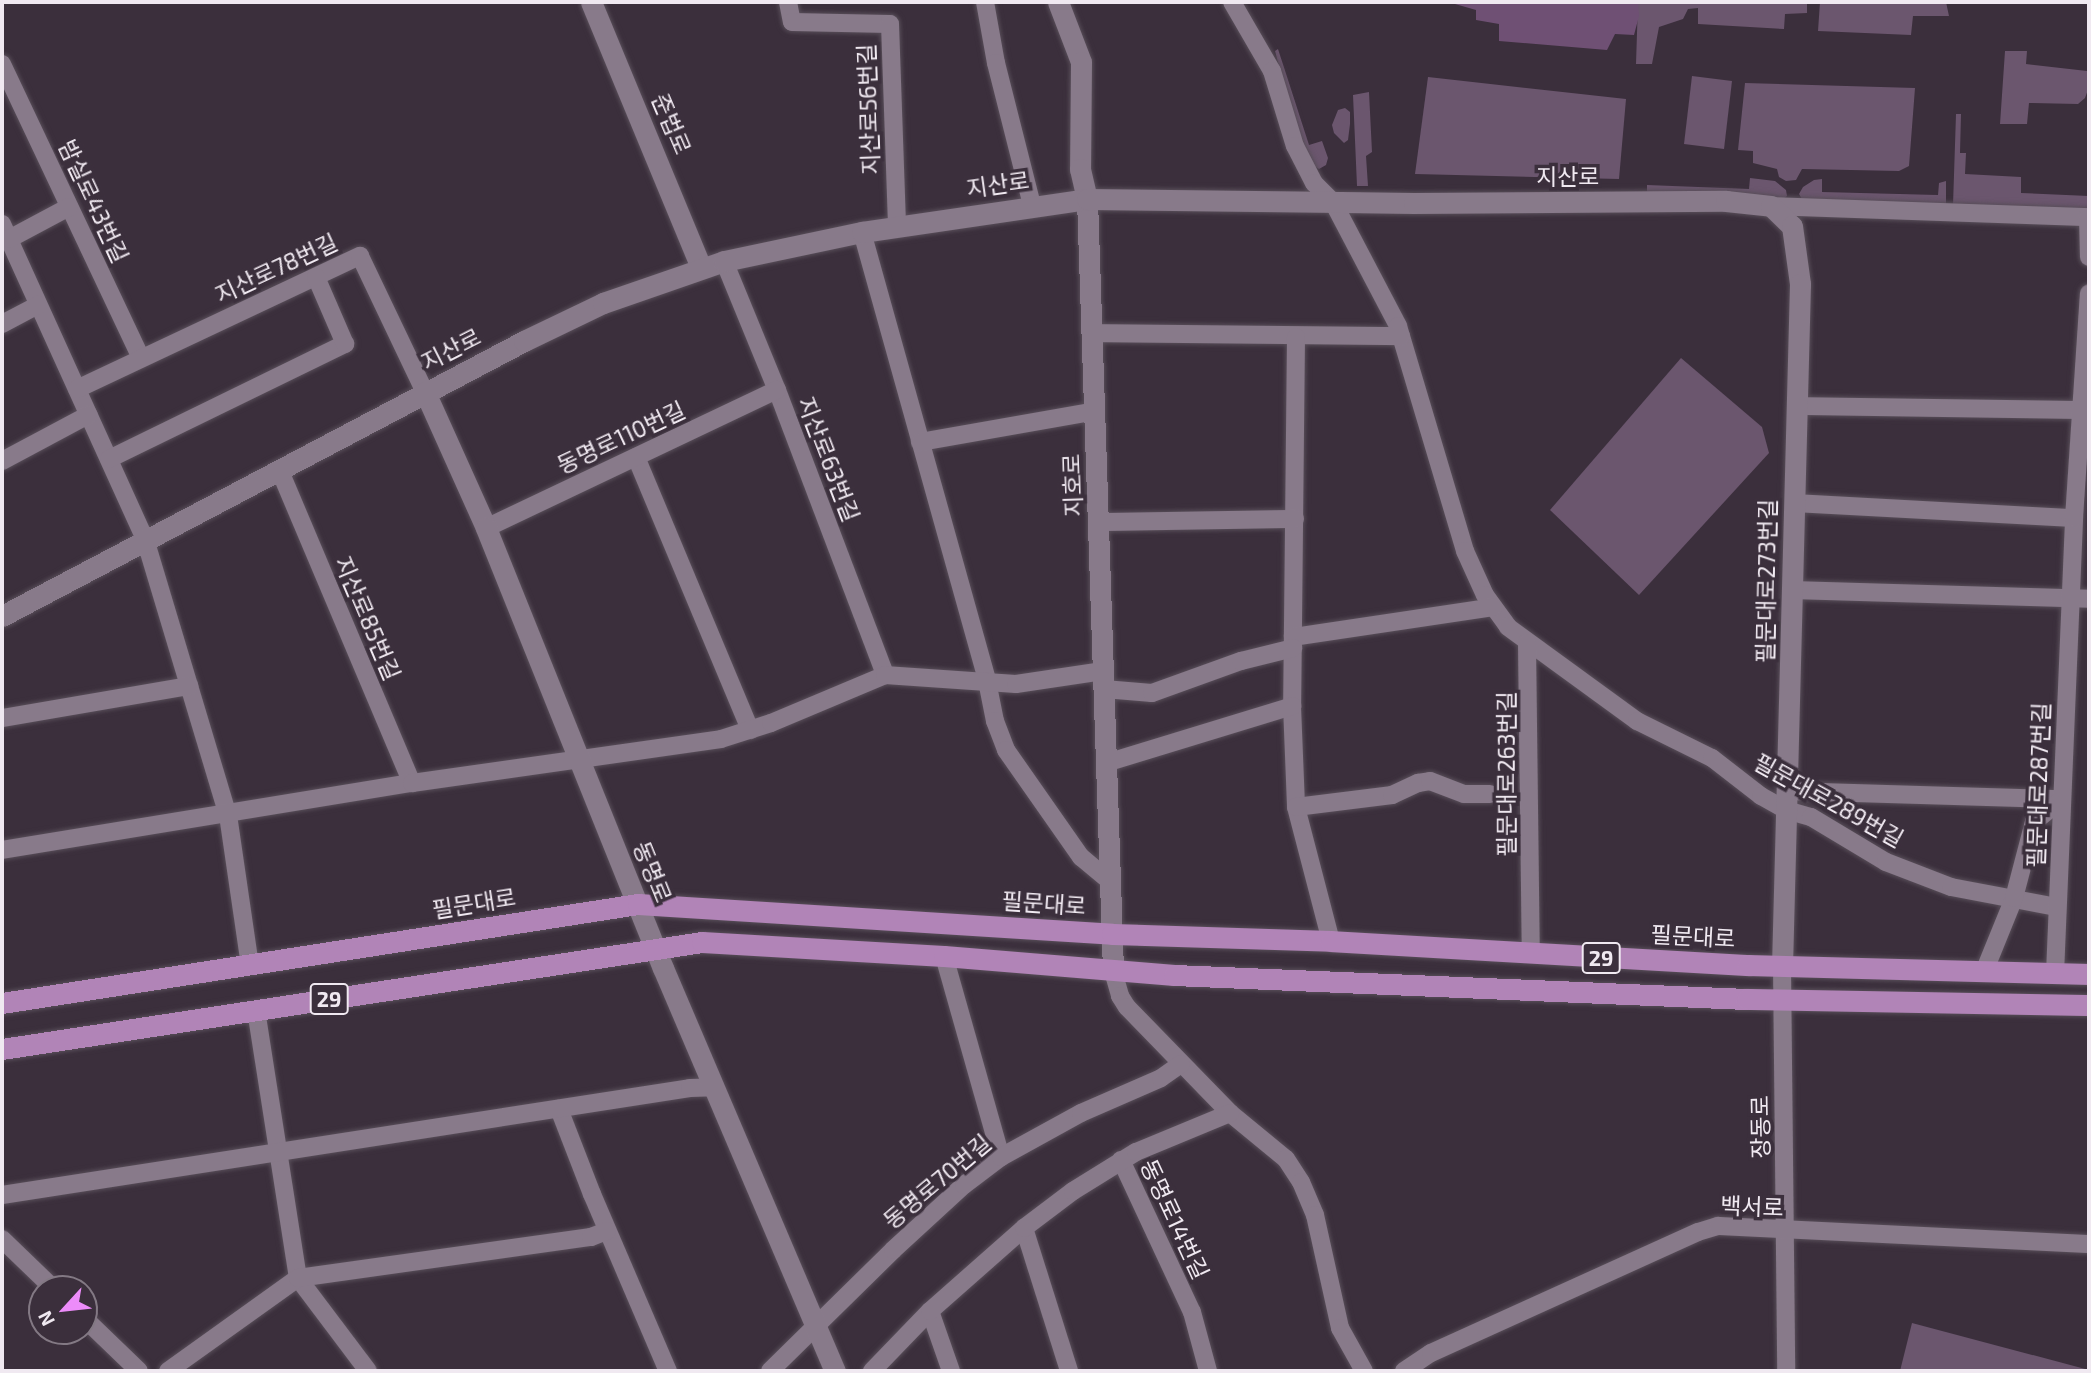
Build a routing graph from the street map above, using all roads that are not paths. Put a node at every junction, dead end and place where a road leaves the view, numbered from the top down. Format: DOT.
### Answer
graph roads {
  1 [pos="591,2"];
  2 [pos="788,2"];
  3 [pos="985,2"];
  4 [pos="1058,2"];
  5 [pos="1233,2"];
  6 [pos="2,64"];
  7 [pos="1087,199"];
  8 [pos="1333,202"];
  9 [pos="1032,205"];
  10 [pos="1772,206"];
  11 [pos="69,207"];
  12 [pos="2089,217"];
  13 [pos="897,226"];
  14 [pos="5,231"];
  15 [pos="862,232"];
  16 [pos="2089,257"];
  17 [pos="724,261"];
  18 [pos="701,267"];
  19 [pos="316,276"];
  20 [pos="2089,294"];
  21 [pos="38,304"];
  22 [pos="2,324"];
  23 [pos="1091,333"];
  24 [pos="1401,336"];
  25 [pos="1297,337"];
  26 [pos="141,358"];
  27 [pos="77,389"];
  28 [pos="777,390"];
  29 [pos="425,392"];
  30 [pos="1797,406"];
  31 [pos="2085,410"];
  32 [pos="1095,411"];
  33 [pos="88,415"];
  34 [pos="920,442"];
  35 [pos="636,457"];
  36 [pos="109,459"];
  37 [pos="2,461"];
  38 [pos="280,471"];
  39 [pos="1794,503"];
  40 [pos="1295,519"];
  41 [pos="1100,522"];
  42 [pos="486,528"];
  43 [pos="2079,529"];
  44 [pos="145,539"];
  45 [pos="1792,590"];
  46 [pos="2071,598"];
  47 [pos="2089,599"];
  48 [pos="1493,607"];
  49 [pos="2,616"];
  50 [pos="1293,642"];
  51 [pos="1527,643"];
  52 [pos="885,675"];
  53 [pos="1104,680"];
  54 [pos="987,681"];
  55 [pos="189,686"];
  56 [pos="1292,706"];
  57 [pos="2,718"];
  58 [pos="750,730"];
  59 [pos="580,759"];
  60 [pos="1106,763"];
  61 [pos="412,783"];
  62 [pos="1490,794"];
  63 [pos="2062,799"];
  64 [pos="1786,800"];
  65 [pos="1296,807"];
  66 [pos="228,815"];
  67 [pos="2,850"];
  68 [pos="1110,881"];
  69 [pos="2014,898"];
  70 [pos="638,904"];
  71 [pos="2057,907"];
  72 [pos="1112,934"];
  73 [pos="1331,941"];
  74 [pos="657,951"];
  75 [pos="1531,954"];
  76 [pos="944,956"];
  77 [pos="250,965"];
  78 [pos="1782,966"];
  79 [pos="1113,971"];
  80 [pos="1984,972"];
  81 [pos="2055,974"];
  82 [pos="2089,974"];
  83 [pos="1782,998"];
  84 [pos="2,1003"];
  85 [pos="2089,1005"];
  86 [pos="256,1010"];
  87 [pos="2,1049"];
  88 [pos="1181,1065"];
  89 [pos="714,1087"];
  90 [pos="559,1109"];
  91 [pos="1230,1113"];
  92 [pos="278,1153"];
  93 [pos="1001,1157"];
  94 [pos="1121,1160"];
  95 [pos="2,1195"];
  96 [pos="1024,1228"];
  97 [pos="607,1231"];
  98 [pos="1786,1231"];
  99 [pos="2,1239"];
  100 [pos="2089,1244"];
  101 [pos="39,1275"];
  102 [pos="298,1278"];
  103 [pos="930,1311"];
  104 [pos="818,1325"];
  105 [pos="98,1331"];
  106 [pos="139,1371"];
  107 [pos="168,1371"];
  108 [pos="368,1371"];
  109 [pos="668,1371"];
  110 [pos="770,1371"];
  111 [pos="835,1371"];
  112 [pos="872,1371"];
  113 [pos="951,1371"];
  114 [pos="1069,1371"];
  115 [pos="1209,1371"];
  116 [pos="1364,1371"];
  117 [pos="1404,1371"];
  118 [pos="1786,1371"];
  1 -- 18 [label="street, 준법로"];
  2 -- 13 [label="street, 지산로56번길"];
  3 -- 9 [label="street"];
  4 -- 7 [label="street, 지호로"];
  5 -- 8 [label="street"];
  6 -- 11 [label="street, 밤실로43번길"];
  7 -- 8 [label="street, 지산로"];
  7 -- 9 [label="street, 지산로"];
  7 -- 23 [label="street, 지호로"];
  8 -- 10 [label="street, 지산로"];
  8 -- 24 [label="street"];
  9 -- 13 [label="street, 지산로"];
  10 -- 12 [label="street, 지산로"];
  10 -- 30 [label="street, 필문대로273번길"];
  11 -- 14 [label="street"];
  11 -- 26 [label="street, 밤실로43번길"];
  12 -- 16 [label="street"];
  13 -- 15 [label="street, 지산로"];
  14 -- 21 [label="street"];
  15 -- 17 [label="street, 지산로"];
  15 -- 34 [label="street"];
  17 -- 18 [label="street, 지산로"];
  17 -- 28 [label="street, 지산로63번길"];
  18 -- 29 [label="street, 지산로"];
  19 -- 26 [label="street, 지산로78번길"];
  19 -- 29 [label="street, 지산로78번길"];
  19 -- 36 [label="street"];
  20 -- 31 [label="street, 필문대로287번길"];
  21 -- 22 [label="street"];
  21 -- 27 [label="street"];
  23 -- 25 [label="street"];
  23 -- 32 [label="street, 지호로"];
  24 -- 25 [label="street"];
  24 -- 48 [label="street"];
  25 -- 40 [label="street"];
  26 -- 27 [label="street, 지산로78번길"];
  27 -- 33 [label="street"];
  28 -- 35 [label="street, 동명로110번길"];
  28 -- 52 [label="street, 지산로63번길"];
  29 -- 38 [label="street, 지산로"];
  29 -- 42 [label="street, 동명로"];
  30 -- 31 [label="street"];
  30 -- 39 [label="street, 필문대로273번길"];
  31 -- 43 [label="street, 필문대로287번길"];
  32 -- 34 [label="street"];
  32 -- 41 [label="street, 지호로"];
  33 -- 36 [label="street"];
  33 -- 37 [label="street"];
  34 -- 54 [label="street"];
  35 -- 42 [label="street, 동명로110번길"];
  35 -- 58 [label="street"];
  36 -- 44 [label="street"];
  38 -- 44 [label="street, 지산로"];
  38 -- 61 [label="street, 지산로85번길"];
  39 -- 43 [label="street"];
  39 -- 45 [label="street, 필문대로273번길"];
  40 -- 41 [label="street"];
  40 -- 50 [label="street"];
  41 -- 53 [label="street, 지호로"];
  42 -- 59 [label="street, 동명로"];
  43 -- 46 [label="street, 필문대로287번길"];
  44 -- 49 [label="street, 지산로"];
  44 -- 55 [label="street"];
  45 -- 46 [label="street"];
  45 -- 64 [label="street, 필문대로273번길"];
  46 -- 47 [label="street"];
  46 -- 63 [label="street, 필문대로287번길"];
  48 -- 50 [label="street"];
  48 -- 51 [label="street"];
  50 -- 53 [label="street"];
  50 -- 56 [label="street"];
  51 -- 64 [label="street, 필문대로289번길"];
  51 -- 75 [label="street, 필문대로263번길"];
  52 -- 54 [label="street"];
  52 -- 58 [label="street"];
  53 -- 54 [label="street"];
  53 -- 60 [label="street, 지호로"];
  54 -- 68 [label="street"];
  55 -- 57 [label="street"];
  55 -- 66 [label="street"];
  56 -- 60 [label="street"];
  56 -- 65 [label="street"];
  58 -- 59 [label="street"];
  59 -- 61 [label="street"];
  59 -- 70 [label="street, 동명로"];
  60 -- 68 [label="street, 지호로"];
  61 -- 66 [label="street"];
  62 -- 65 [label="street"];
  63 -- 64 [label="street"];
  63 -- 69 [label="street"];
  63 -- 71 [label="street, 필문대로287번길"];
  64 -- 69 [label="street, 필문대로289번길"];
  64 -- 78 [label="street, 필문대로273번길"];
  65 -- 73 [label="street"];
  66 -- 67 [label="street"];
  66 -- 77 [label="street"];
  68 -- 72 [label="street, 지호로"];
  69 -- 71 [label="street, 필문대로289번길"];
  69 -- 80 [label="street"];
  70 -- 72 [label="main road, 필문대로 / 29"];
  70 -- 74 [label="street, 동명로"];
  70 -- 77 [label="main road, 필문대로 / 29"];
  71 -- 81 [label="street, 필문대로287번길"];
  72 -- 73 [label="main road, 필문대로 / 29"];
  72 -- 79 [label="street, 지호로"];
  73 -- 75 [label="main road, 필문대로 / 29"];
  74 -- 76 [label="main road, 29"];
  74 -- 86 [label="main road, 29"];
  74 -- 89 [label="street, 동명로"];
  75 -- 78 [label="main road, 필문대로 / 29"];
  76 -- 79 [label="main road, 29"];
  76 -- 93 [label="street"];
  77 -- 84 [label="main road, 필문대로 / 29"];
  78 -- 80 [label="main road, 필문대로 / 29"];
  78 -- 83 [label="street, 장동로"];
  79 -- 83 [label="main road, 29"];
  79 -- 88 [label="street"];
  80 -- 81 [label="main road, 필문대로 / 29"];
  81 -- 82 [label="main road, 필문대로 / 29"];
  83 -- 85 [label="main road, 29"];
  83 -- 98 [label="street, 장동로"];
  86 -- 87 [label="main road, 29"];
  86 -- 92 [label="street"];
  88 -- 91 [label="street"];
  88 -- 93 [label="street, 동명로70번길"];
  89 -- 90 [label="street"];
  89 -- 104 [label="street, 동명로"];
  90 -- 92 [label="street"];
  90 -- 97 [label="street"];
  91 -- 94 [label="street"];
  91 -- 116 [label="street"];
  92 -- 95 [label="street"];
  92 -- 102 [label="street"];
  93 -- 104 [label="street, 동명로70번길"];
  94 -- 96 [label="street, 동명로14번길"];
  94 -- 115 [label="street, 동명로14번길"];
  96 -- 103 [label="street, 동명로14번길"];
  96 -- 114 [label="street"];
  97 -- 102 [label="street"];
  97 -- 109 [label="street"];
  98 -- 100 [label="street, 백서로"];
  98 -- 117 [label="street, 백서로"];
  98 -- 118 [label="street, 장동로"];
  99 -- 101 [label="street"];
  102 -- 107 [label="street"];
  102 -- 108 [label="street"];
  103 -- 112 [label="street, 동명로14번길"];
  103 -- 113 [label="street"];
  104 -- 110 [label="street, 동명로70번길"];
  104 -- 111 [label="street, 동명로"];
  105 -- 106 [label="street"];
}
